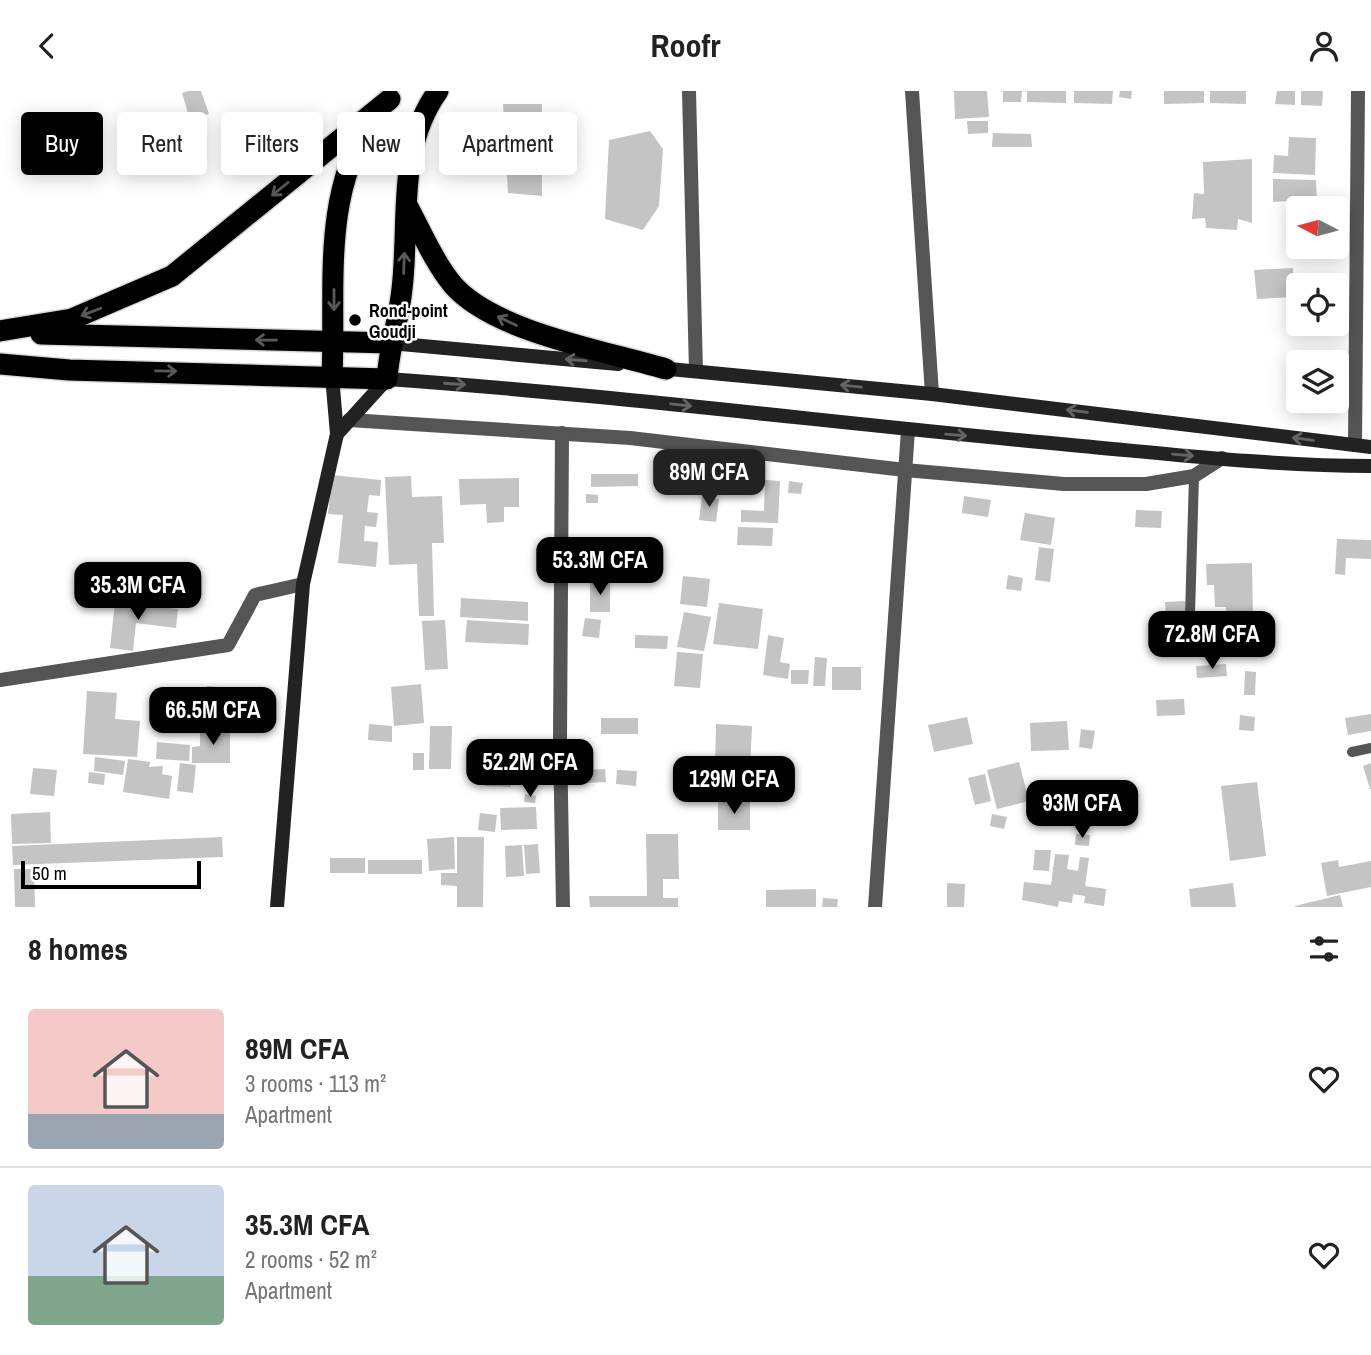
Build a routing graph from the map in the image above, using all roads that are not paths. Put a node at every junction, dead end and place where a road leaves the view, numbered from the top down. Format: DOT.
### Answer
graph roads {
  1 [pos="438,91"];
  2 [pos="690,91"];
  3 [pos="912,91"];
  4 [pos="1358,91"];
  5 [pos="393,95"];
  6 [pos="406,203"];
  7 [pos="0,332"];
  8 [pos="334,342"];
  9 [pos="390,343"];
  10 [pos="0,364"];
  11 [pos="666,369"];
  12 [pos="696,371"];
  13 [pos="332,376"];
  14 [pos="387,379"];
  15 [pos="932,394"];
  16 [pos="349,420"];
  17 [pos="908,430"];
  18 [pos="562,433"];
  19 [pos="337,434"];
  20 [pos="1355,445"];
  21 [pos="1371,447"];
  22 [pos="1222,459"];
  23 [pos="1371,466"];
  24 [pos="905,470"];
  25 [pos="1195,476"];
  26 [pos="303,584"];
  27 [pos="1190,615"];
  28 [pos="0,680"];
  29 [pos="1371,748"];
  30 [pos="1352,753"];
  31 [pos="277,907"];
  32 [pos="563,907"];
  33 [pos="875,907"];
  1 -- 6 [label="highway"];
  2 -- 12 [label="street"];
  3 -- 15 [label="street"];
  4 -- 20 [label="street"];
  5 -- 7 [label="highway, one-way"];
  5 -- 8 [label="highway, one-way"];
  9 -- 6 [label="highway, one-way"];
  11 -- 6 [label="highway, one-way"];
  8 -- 7 [label="highway, one-way"];
  8 -- 9 [label="highway"];
  8 -- 13 [label="highway"];
  11 -- 9 [label="main road, one-way"];
  9 -- 14 [label="highway"];
  10 -- 13 [label="highway, one-way"];
  11 -- 12 [label="main road"];
  15 -- 12 [label="main road, one-way"];
  13 -- 14 [label="highway"];
  13 -- 19 [label="main road"];
  14 -- 16 [label="main road"];
  14 -- 17 [label="main road, one-way"];
  20 -- 15 [label="main road, one-way"];
  16 -- 18 [label="street"];
  16 -- 19 [label="main road"];
  17 -- 22 [label="main road, one-way"];
  17 -- 24 [label="street"];
  18 -- 24 [label="street"];
  18 -- 32 [label="street"];
  19 -- 26 [label="main road"];
  20 -- 21 [label="main road"];
  22 -- 23 [label="main road"];
  22 -- 25 [label="street"];
  24 -- 25 [label="street"];
  24 -- 33 [label="street"];
  25 -- 27 [label="lane"];
  26 -- 28 [label="street"];
  26 -- 31 [label="main road"];
  29 -- 30 [label="lane"];
}
